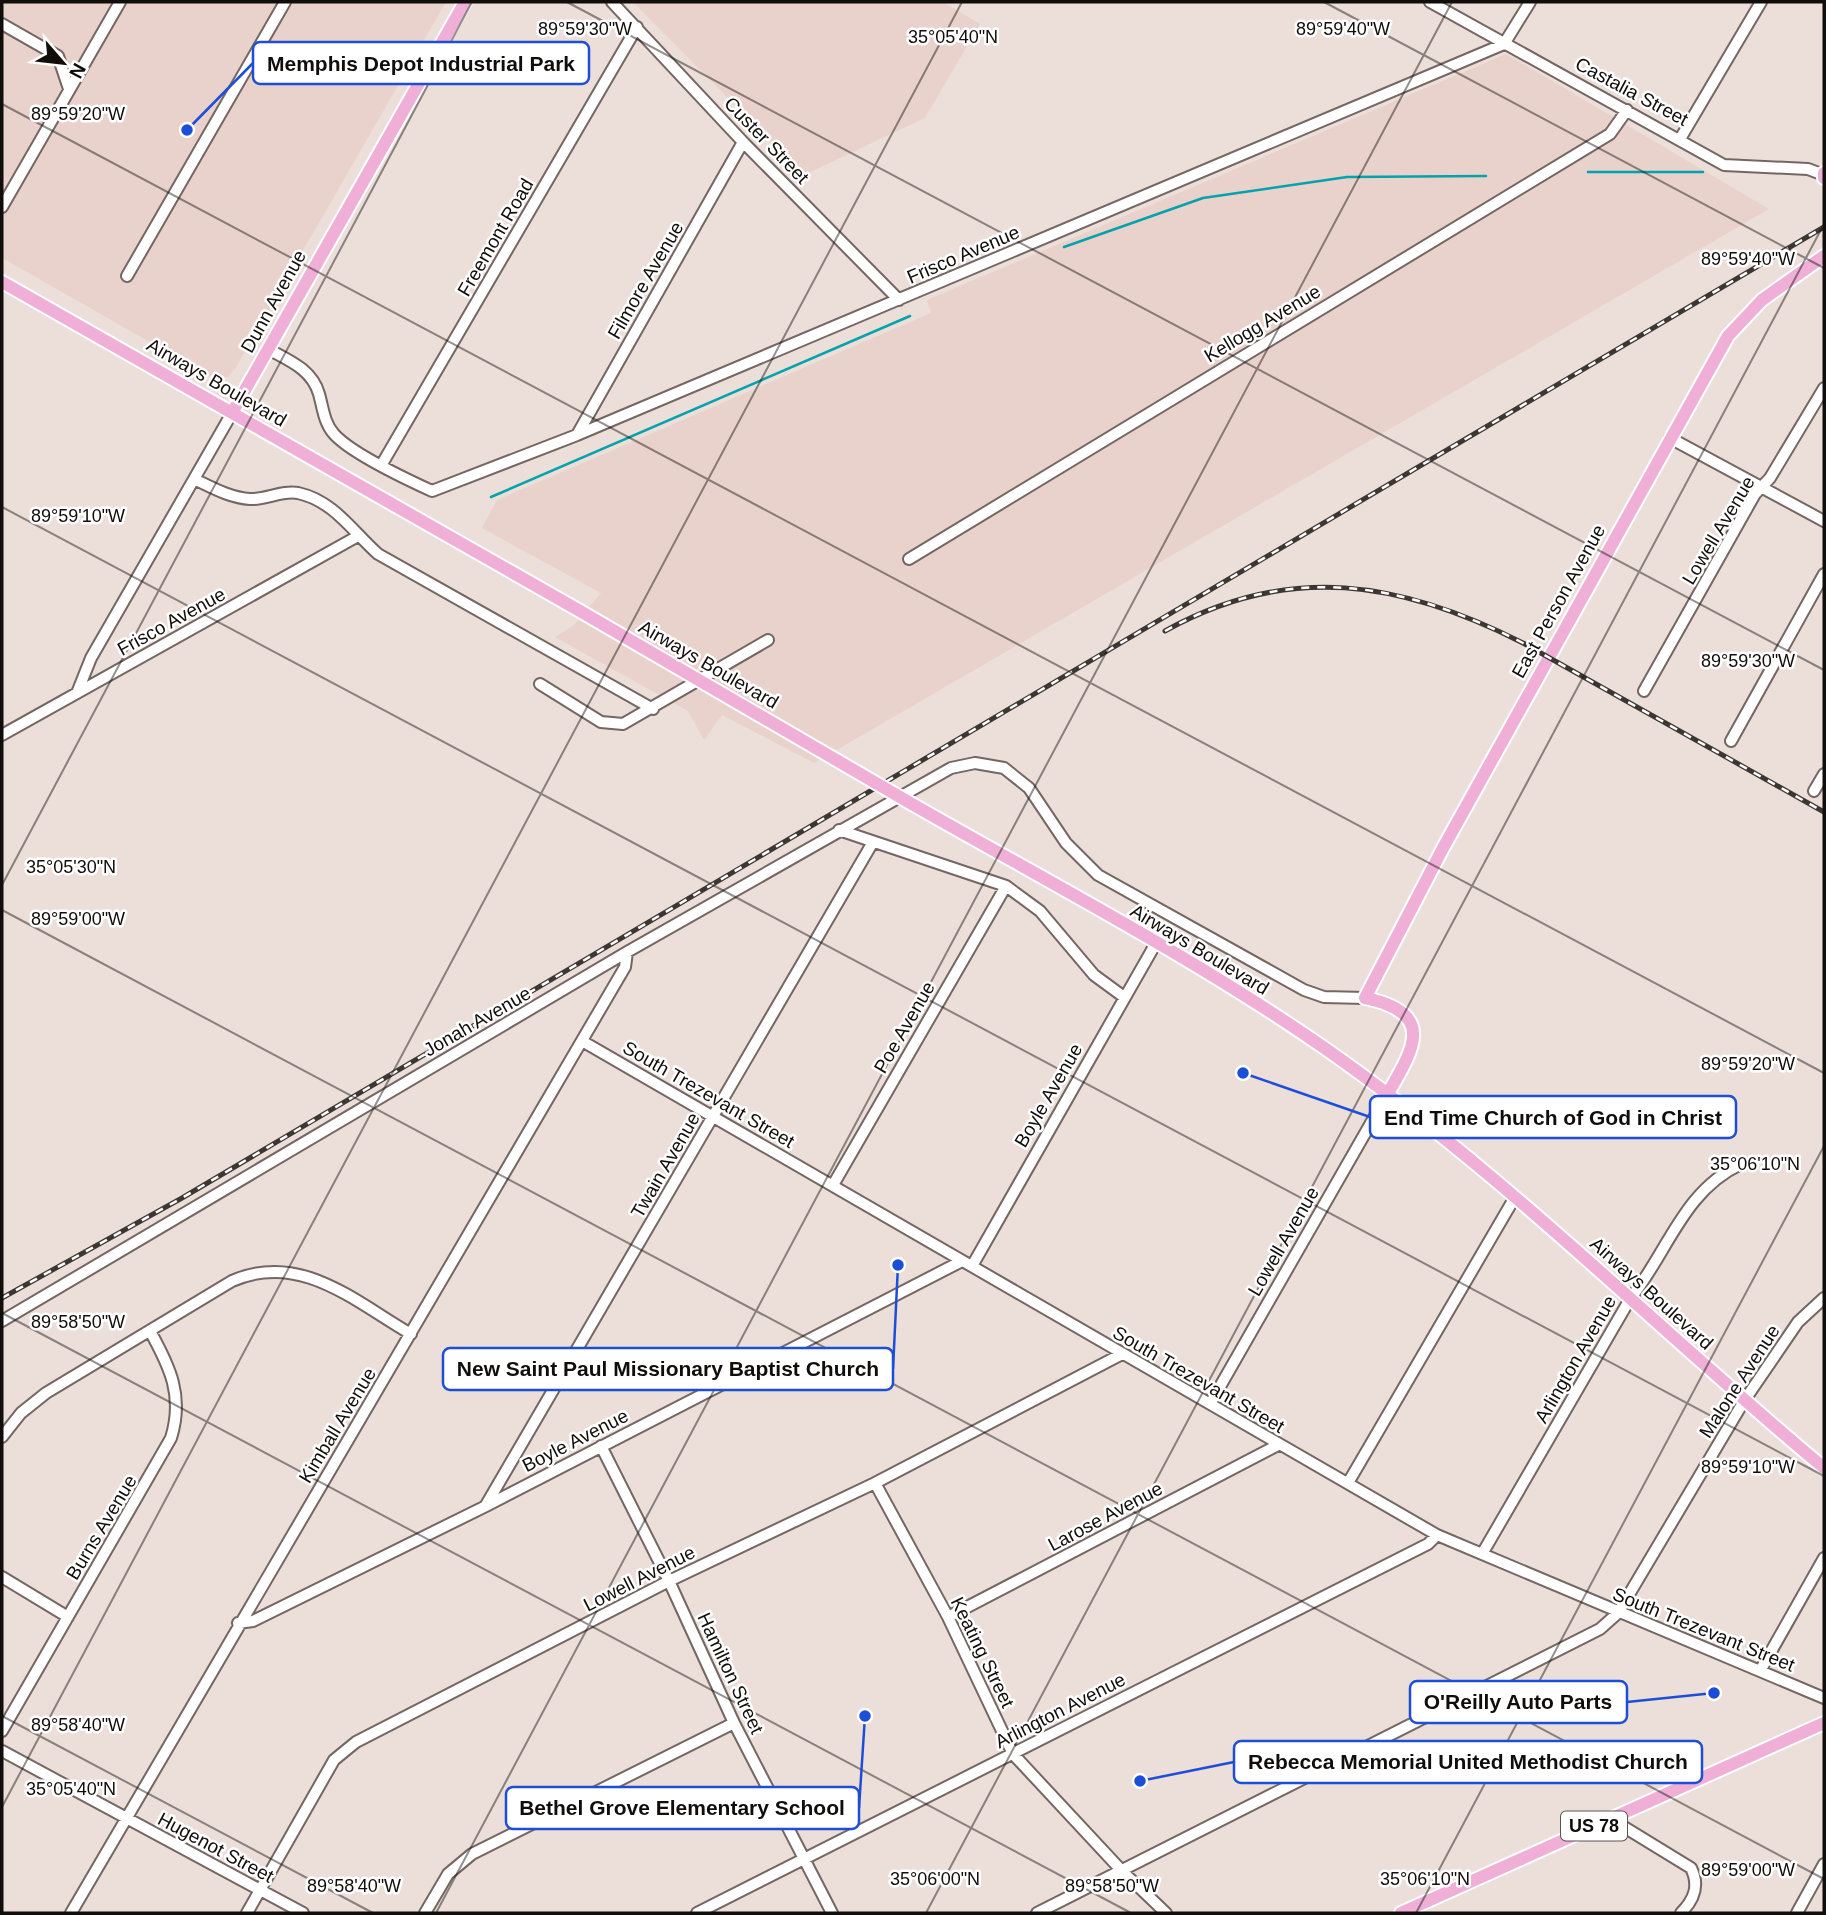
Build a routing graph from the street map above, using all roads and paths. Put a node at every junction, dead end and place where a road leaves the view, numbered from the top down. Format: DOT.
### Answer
graph roads {
  1 [pos="120,2"];
  2 [pos="285,2"];
  3 [pos="465,2"];
  4 [pos="612,2"];
  5 [pos="1430,2"];
  6 [pos="1530,2"];
  7 [pos="1761,2"];
  8 [pos="2,24"];
  9 [pos="638,27"];
  10 [pos="1504,44"];
  11 [pos="69,89"];
  12 [pos="1627,110"];
  13 [pos="1680,139"];
  14 [pos="743,142"];
  15 [pos="1824,175"];
  16 [pos="2,207"];
  17 [pos="1824,256"];
  18 [pos="127,276"];
  19 [pos="2,282"];
  20 [pos="899,300"];
  21 [pos="268,349"];
  22 [pos="1824,388"];
  23 [pos="232,413"];
  24 [pos="577,435"];
  25 [pos="1670,438"];
  26 [pos="383,464"];
  27 [pos="194,479"];
  28 [pos="1762,486"];
  29 [pos="1824,522"];
  30 [pos="358,536"];
  31 [pos="909,559"];
  32 [pos="1824,574"];
  33 [pos="768,640"];
  34 [pos="540,684"];
  35 [pos="1644,691"];
  36 [pos="78,693"];
  37 [pos="653,709"];
  38 [pos="2,735"];
  39 [pos="1731,741"];
  40 [pos="975,763"];
  41 [pos="1824,774"];
  42 [pos="1815,791"];
  43 [pos="839,830"];
  44 [pos="873,842"];
  45 [pos="1006,886"];
  46 [pos="1156,943"];
  47 [pos="627,952"];
  48 [pos="1124,997"];
  49 [pos="1365,998"];
  50 [pos="582,1041"];
  51 [pos="1387,1095"];
  52 [pos="713,1117"];
  53 [pos="1741,1164"];
  54 [pos="833,1185"];
  55 [pos="1515,1197"];
  56 [pos="967,1263"];
  57 [pos="1824,1297"];
  58 [pos="1630,1299"];
  59 [pos="2,1321"];
  60 [pos="150,1331"];
  61 [pos="411,1334"];
  62 [pos="1122,1354"];
  63 [pos="1744,1401"];
  64 [pos="1210,1404"];
  65 [pos="2,1437"];
  66 [pos="1278,1445"];
  67 [pos="601,1446"];
  68 [pos="1824,1468"];
  69 [pos="875,1483"];
  70 [pos="1348,1483"];
  71 [pos="486,1506"];
  72 [pos="1437,1535"];
  73 [pos="1482,1554"];
  74 [pos="1824,1558"];
  75 [pos="2,1577"];
  76 [pos="670,1581"];
  77 [pos="1618,1613"];
  78 [pos="68,1617"];
  79 [pos="948,1617"];
  80 [pos="238,1623"];
  81 [pos="1760,1671"];
  82 [pos="1824,1698"];
  83 [pos="734,1723"];
  84 [pos="1824,1723"];
  85 [pos="2,1731"];
  86 [pos="2,1751"];
  87 [pos="1013,1754"];
  88 [pos="1611,1819"];
  89 [pos="125,1820"];
  90 [pos="804,1859"];
  91 [pos="1824,1864"];
  92 [pos="1122,1871"];
  93 [pos="260,1890"];
  94 [pos="71,1913"];
  95 [pos="247,1913"];
  96 [pos="303,1913"];
  97 [pos="425,1913"];
  98 [pos="697,1913"];
  99 [pos="832,1913"];
  100 [pos="1037,1913"];
  101 [pos="1166,1913"];
  102 [pos="1401,1913"];
  103 [pos="1681,1913"];
  104 [pos="1797,1913"];
  1 -- 11 [label="street"];
  2 -- 18 [label="street"];
  3 -- 21 [label="main road, Dunn Avenue"];
  4 -- 9 [label="street, Custer Street"];
  5 -- 10 [label="street, Castalia Street"];
  6 -- 10 [label="street"];
  7 -- 13 [label="street"];
  8 -- 11 [label="street"];
  9 -- 14 [label="street, Custer Street"];
  9 -- 26 [label="street, Freemont Road"];
  10 -- 12 [label="street, Castalia Street"];
  10 -- 20 [label="street, Frisco Avenue"];
  11 -- 16 [label="street"];
  12 -- 13 [label="street, Castalia Street"];
  12 -- 31 [label="street, Kellogg Avenue"];
  13 -- 15 [label="street, Castalia Street"];
  14 -- 20 [label="street, Custer Street"];
  14 -- 24 [label="street, Filmore Avenue"];
  17 -- 25 [label="main road, East Person Avenue"];
  19 -- 23 [label="main road, Airways Boulevard"];
  20 -- 24 [label="street, Frisco Avenue"];
  21 -- 23 [label="main road, Dunn Avenue"];
  21 -- 26 [label="street"];
  22 -- 28 [label="street, Lowell Avenue"];
  23 -- 27 [label="street, Dunn Avenue"];
  23 -- 46 [label="main road, Airways Boulevard, bridge"];
  24 -- 26 [label="street, Frisco Avenue"];
  25 -- 28 [label="street"];
  25 -- 49 [label="main road, East Person Avenue"];
  27 -- 30 [label="street"];
  27 -- 36 [label="street, Dunn Avenue"];
  28 -- 29 [label="street"];
  28 -- 35 [label="street, Lowell Avenue"];
  30 -- 36 [label="street, Frisco Avenue"];
  30 -- 37 [label="street"];
  32 -- 39 [label="street"];
  33 -- 37 [label="street"];
  34 -- 37 [label="street"];
  36 -- 38 [label="street, Frisco Avenue"];
  40 -- 43 [label="street, Jonah Avenue"];
  40 -- 49 [label="street, Airways Boulevard"];
  41 -- 42 [label="street"];
  43 -- 44 [label="street"];
  43 -- 47 [label="street, Jonah Avenue"];
  44 -- 45 [label="street"];
  44 -- 52 [label="street, Twain Avenue"];
  45 -- 48 [label="street"];
  45 -- 54 [label="street, Poe Avenue"];
  46 -- 48 [label="street, Boyle Avenue"];
  46 -- 51 [label="main road, Airways Boulevard"];
  47 -- 50 [label="street, Kimball Avenue"];
  47 -- 59 [label="street, Jonah Avenue"];
  48 -- 56 [label="street, Boyle Avenue"];
  49 -- 51 [label="main road, Airways Boulevard"];
  50 -- 52 [label="street, South Trezevant Street"];
  50 -- 61 [label="street, Kimball Avenue"];
  51 -- 55 [label="main road, Airways Boulevard"];
  51 -- 64 [label="street, Lowell Avenue"];
  52 -- 54 [label="street, South Trezevant Street"];
  52 -- 71 [label="street, Twain Avenue"];
  53 -- 58 [label="street, Arlington Avenue"];
  54 -- 56 [label="street, South Trezevant Street"];
  55 -- 58 [label="main road, Airways Boulevard"];
  55 -- 70 [label="street"];
  56 -- 62 [label="street, South Trezevant Street"];
  56 -- 67 [label="street, Boyle Avenue"];
  57 -- 63 [label="street, Malone Avenue"];
  58 -- 63 [label="main road, Airways Boulevard"];
  58 -- 73 [label="street, Arlington Avenue"];
  60 -- 61 [label="street"];
  60 -- 65 [label="street"];
  60 -- 78 [label="street, Burns Avenue"];
  61 -- 80 [label="street, Kimball Avenue"];
  62 -- 64 [label="street, South Trezevant Street"];
  62 -- 69 [label="street, Lowell Avenue"];
  63 -- 68 [label="main road, Airways Boulevard"];
  63 -- 77 [label="street, Malone Avenue"];
  64 -- 66 [label="street, South Trezevant Street"];
  66 -- 70 [label="street, South Trezevant Street"];
  66 -- 79 [label="street, Larose Avenue"];
  67 -- 71 [label="street, Boyle Avenue"];
  67 -- 76 [label="street, Hamilton Street"];
  69 -- 76 [label="street, Lowell Avenue"];
  69 -- 79 [label="street, Keating Street"];
  70 -- 72 [label="street, South Trezevant Street"];
  71 -- 80 [label="street, Boyle Avenue"];
  72 -- 73 [label="street, South Trezevant Street"];
  72 -- 87 [label="street, Arlington Avenue"];
  73 -- 77 [label="street, South Trezevant Street"];
  74 -- 81 [label="street"];
  75 -- 78 [label="street"];
  76 -- 83 [label="street, Hamilton Street"];
  76 -- 93 [label="street, Lowell Avenue"];
  77 -- 81 [label="street, South Trezevant Street"];
  77 -- 92 [label="street, Malone Avenue"];
  78 -- 85 [label="street, Burns Avenue"];
  79 -- 87 [label="street, Keating Street"];
  80 -- 89 [label="street, Kimball Avenue"];
  81 -- 82 [label="street, South Trezevant Street"];
  83 -- 90 [label="street, Hamilton Street"];
  83 -- 97 [label="street"];
  84 -- 88 [label="main road, US 78"];
  86 -- 89 [label="street, Hugenot Street"];
  87 -- 90 [label="street, Arlington Avenue"];
  87 -- 92 [label="street, Keating Street"];
  88 -- 102 [label="main road, US 78"];
  88 -- 103 [label="street"];
  89 -- 93 [label="street, Hugenot Street"];
  89 -- 94 [label="street, Kimball Avenue"];
  90 -- 98 [label="street, Arlington Avenue"];
  90 -- 99 [label="street, Hamilton Street"];
  91 -- 104 [label="street"];
  92 -- 100 [label="street, Malone Avenue"];
  92 -- 101 [label="street, Keating Street"];
  93 -- 95 [label="street, Lowell Avenue"];
  93 -- 96 [label="street, Hugenot Street"];
}
